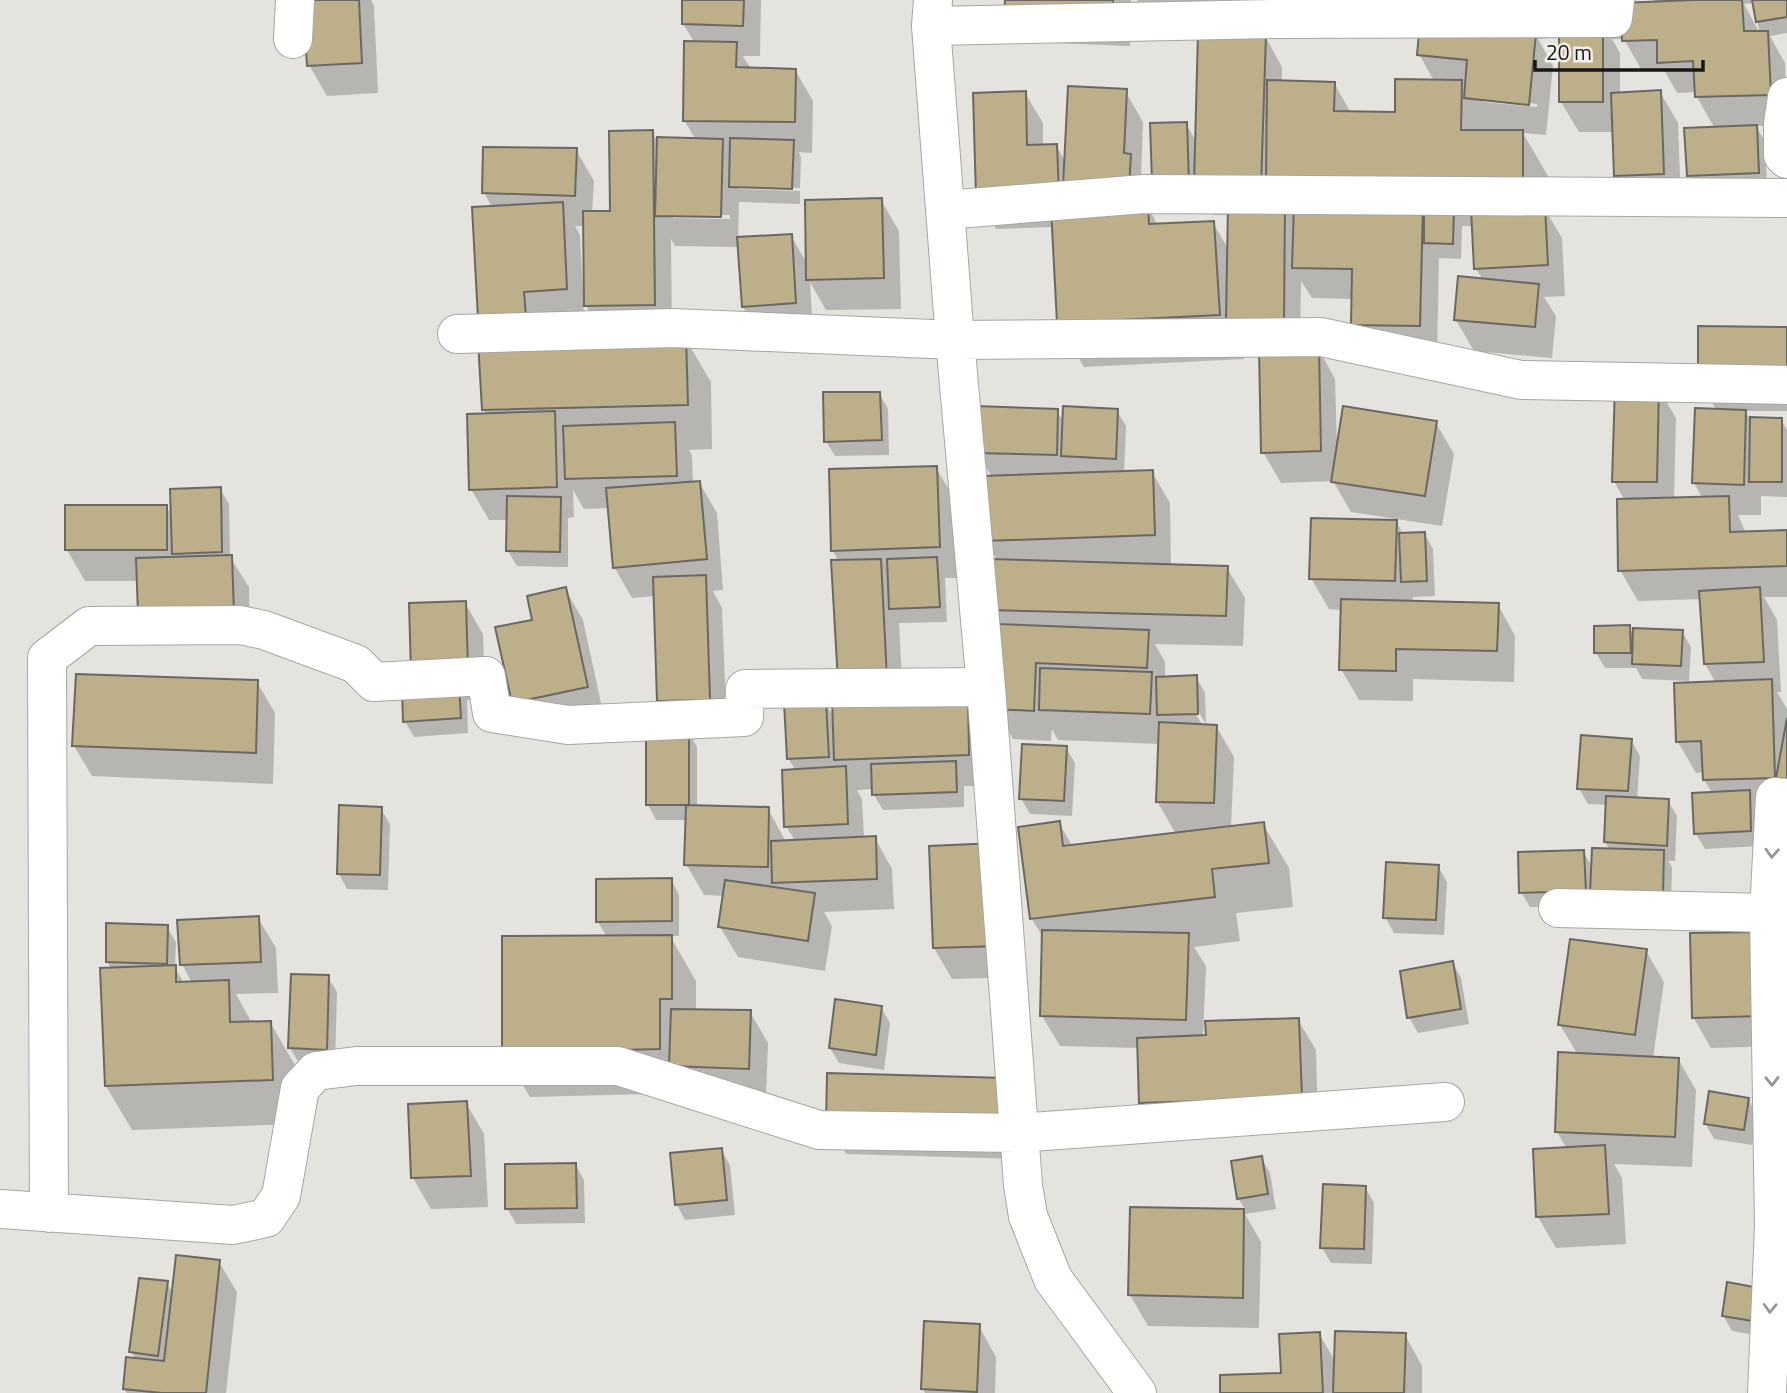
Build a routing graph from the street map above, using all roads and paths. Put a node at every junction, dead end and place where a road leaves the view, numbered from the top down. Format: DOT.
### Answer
graph roads {
  1 [pos="295,0"];
  2 [pos="1615,0"];
  3 [pos="932,13"];
  4 [pos="293,39"];
  5 [pos="1787,97"];
  6 [pos="1787,159"];
  7 [pos="1787,198"];
  8 [pos="945,210"];
  9 [pos="457,334"];
  10 [pos="955,340"];
  11 [pos="1787,385"];
  12 [pos="986,687"];
  13 [pos="1787,798"];
  14 [pos="1558,908"];
  15 [pos="1769,913"];
  16 [pos="1445,1102"];
  17 [pos="1018,1133"];
  18 [pos="0,1209"];
  19 [pos="49,1213"];
  20 [pos="1137,1393"];
  21 [pos="1767,1393"];
  1 -- 4 [label="street"];
  2 -- 3 [label="street"];
  3 -- 8 [label="street"];
  5 -- 6 [label="street"];
  7 -- 8 [label="street"];
  8 -- 10 [label="street"];
  9 -- 10 [label="street"];
  10 -- 11 [label="street"];
  10 -- 12 [label="street"];
  12 -- 17 [label="street"];
  12 -- 19 [label="street"];
  13 -- 15 [label="street, one-way"];
  14 -- 15 [label="street"];
  15 -- 21 [label="street, one-way"];
  16 -- 17 [label="street"];
  17 -- 19 [label="street"];
  17 -- 20 [label="street"];
  18 -- 19 [label="street"];
}
